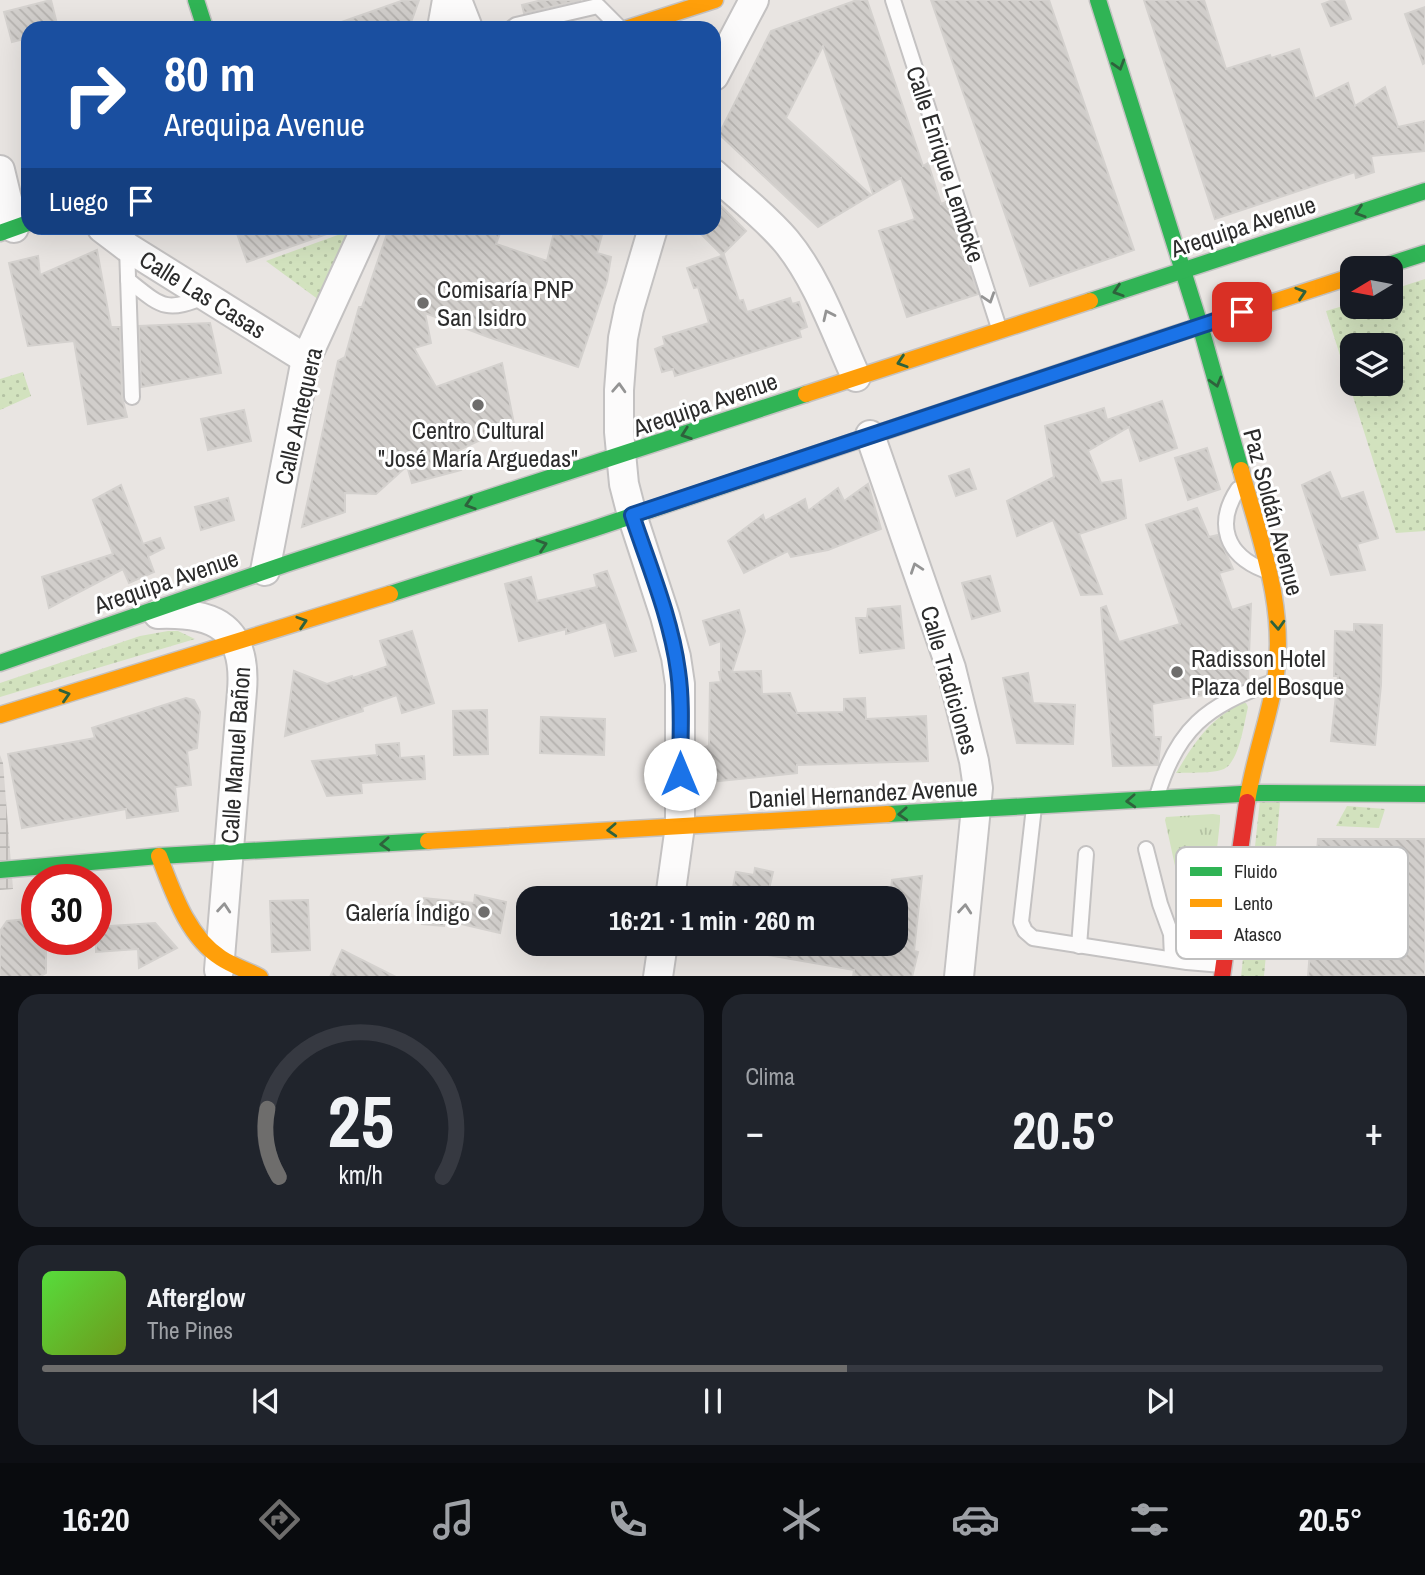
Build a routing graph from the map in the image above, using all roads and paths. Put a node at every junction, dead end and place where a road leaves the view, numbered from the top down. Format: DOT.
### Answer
graph roads {
  1 [pos="196,0"];
  2 [pos="447,0"];
  3 [pos="457,0"];
  4 [pos="715,0"];
  5 [pos="754,0"];
  6 [pos="893,0"];
  7 [pos="1098,0"];
  8 [pos="203,21"];
  9 [pos="443,21"];
  10 [pos="465,21"];
  11 [pos="533,21"];
  12 [pos="613,21"];
  13 [pos="650,21"];
  14 [pos="721,63"];
  15 [pos="0,170"];
  16 [pos="721,180"];
  17 [pos="1425,191"];
  18 [pos="14,228"];
  19 [pos="112,235"];
  20 [pos="363,235"];
  21 [pos="651,235"];
  22 [pos="127,247"];
  23 [pos="1425,253"];
  24 [pos="1404,260"];
  25 [pos="1183,269"];
  26 [pos="128,280"];
  27 [pos="1340,280"];
  28 [pos="208,296"];
  29 [pos="1200,326"];
  30 [pos="999,329"];
  31 [pos="306,359"];
  32 [pos="856,377"];
  33 [pos="132,397"];
  34 [pos="870,435"];
  35 [pos="620,456"];
  36 [pos="1244,479"];
  37 [pos="632,515"];
  38 [pos="265,571"];
  39 [pos="1271,572"];
  40 [pos="138,615"];
  41 [pos="237,643"];
  42 [pos="0,663"];
  43 [pos="1275,681"];
  44 [pos="0,716"];
  45 [pos="1248,794"];
  46 [pos="1425,794"];
  47 [pos="1156,799"];
  48 [pos="1034,807"];
  49 [pos="975,810"];
  50 [pos="680,826"];
  51 [pos="1241,847"];
  52 [pos="1146,849"];
  53 [pos="229,853"];
  54 [pos="1086,854"];
  55 [pos="159,856"];
  56 [pos="0,870"];
  57 [pos="672,886"];
  58 [pos="1079,946"];
  59 [pos="661,956"];
  60 [pos="1172,958"];
  61 [pos="220,967"];
  62 [pos="1223,971"];
  63 [pos="260,976"];
  64 [pos="658,976"];
  65 [pos="959,976"];
  1 -- 8 [label="main road"];
  2 -- 9 [label="street"];
  3 -- 10 [label="street"];
  4 -- 13 [label="main road"];
  5 -- 14 [label="street"];
  6 -- 30 [label="lane, Calle Enrique Lembcke, one-way"];
  7 -- 25 [label="main road, Paz Soldán Avenue, one-way"];
  11 -- 12 [label="lane"];
  15 -- 18 [label="street"];
  32 -- 16 [label="street, one-way"];
  17 -- 25 [label="main road, Arequipa Avenue, one-way"];
  19 -- 22 [label="street, Calle Las Casas"];
  20 -- 31 [label="street, Calle Antequera"];
  35 -- 21 [label="street, one-way"];
  22 -- 26 [label="lane"];
  22 -- 28 [label="street, Calle Las Casas"];
  23 -- 24 [label="main road"];
  25 -- 29 [label="main road, Paz Soldán Avenue"];
  25 -- 30 [label="main road, Arequipa Avenue, one-way"];
  26 -- 28 [label="lane"];
  26 -- 33 [label="lane"];
  29 -- 27 [label="main road, one-way"];
  28 -- 31 [label="street, Calle Las Casas"];
  29 -- 34 [label="main road"];
  29 -- 36 [label="main road, Paz Soldán Avenue, one-way"];
  30 -- 32 [label="main road, Arequipa Avenue, one-way"];
  31 -- 38 [label="street, Calle Antequera"];
  32 -- 35 [label="main road, Arequipa Avenue, one-way"];
  34 -- 37 [label="main road"];
  49 -- 34 [label="street, Calle Tradiciones, one-way"];
  35 -- 37 [label="street"];
  35 -- 38 [label="main road, Arequipa Avenue, one-way"];
  36 -- 39 [label="main road, Paz Soldán Avenue"];
  36 -- 39 [label="lane"];
  41 -- 37 [label="main road, one-way"];
  37 -- 50 [label="street"];
  38 -- 40 [label="main road, Arequipa Avenue"];
  39 -- 43 [label="main road, Paz Soldán Avenue, one-way"];
  40 -- 41 [label="street, Calle Manuel Bañon"];
  40 -- 42 [label="main road, Arequipa Avenue"];
  44 -- 41 [label="main road, one-way"];
  41 -- 53 [label="street, Calle Manuel Bañon"];
  43 -- 45 [label="main road, Paz Soldán Avenue"];
  43 -- 47 [label="lane"];
  45 -- 46 [label="main road, Daniel Hernandez Avenue"];
  45 -- 47 [label="main road, Daniel Hernandez Avenue"];
  45 -- 51 [label="main road, Paz Soldán Avenue"];
  47 -- 48 [label="main road, Daniel Hernandez Avenue, one-way"];
  48 -- 49 [label="main road, Daniel Hernandez Avenue"];
  48 -- 58 [label="lane"];
  49 -- 50 [label="main road, Daniel Hernandez Avenue, one-way"];
  65 -- 49 [label="street, Calle Tradiciones, one-way"];
  50 -- 53 [label="main road, Daniel Hernandez Avenue, one-way"];
  50 -- 57 [label="street"];
  52 -- 60 [label="lane"];
  53 -- 55 [label="main road, Daniel Hernandez Avenue"];
  61 -- 53 [label="street, Calle Manuel Bañon, one-way"];
  54 -- 58 [label="lane"];
  55 -- 56 [label="main road, Daniel Hernandez Avenue"];
  55 -- 61 [label="main road"];
  58 -- 60 [label="lane"];
  59 -- 64 [label="street"];
  60 -- 62 [label="lane"];
  61 -- 63 [label="main road"];
}
